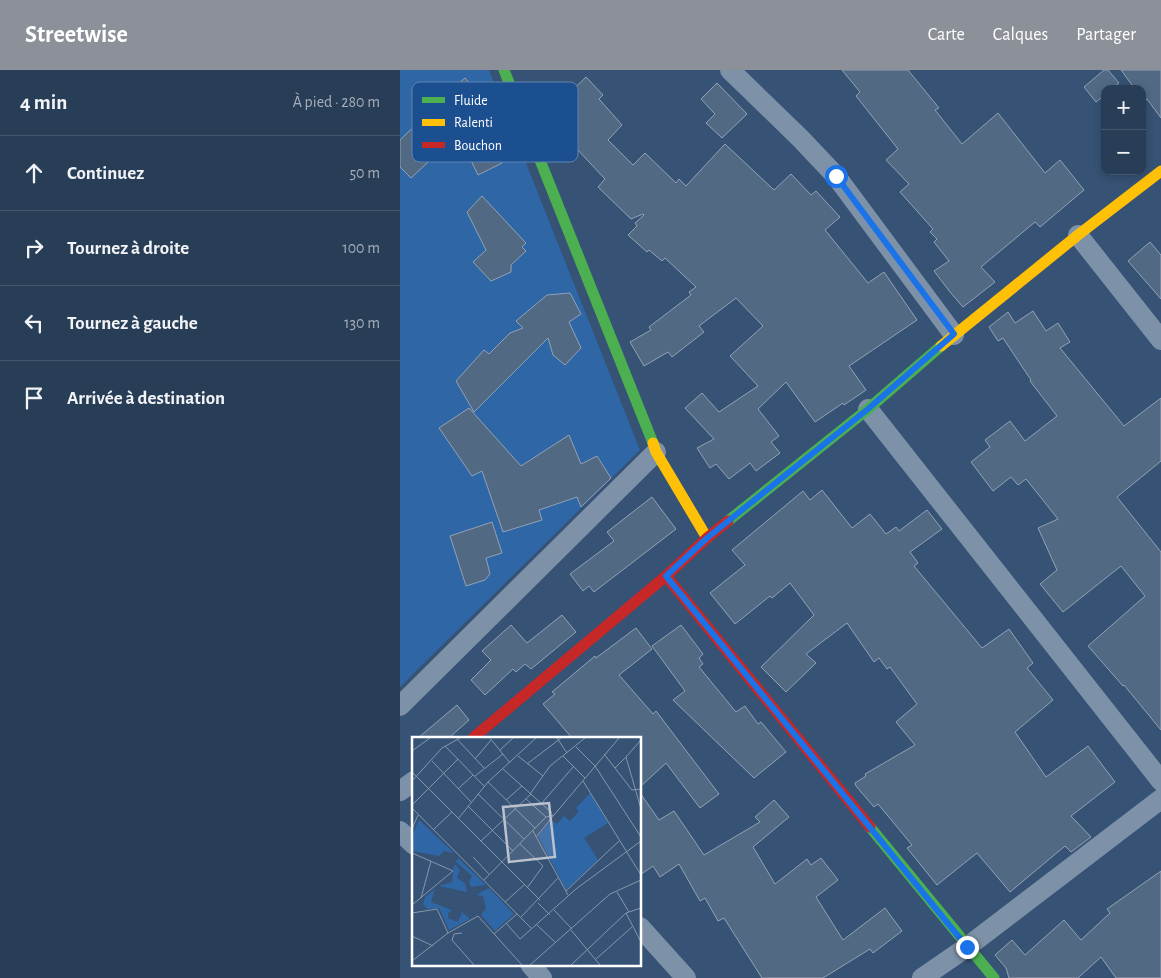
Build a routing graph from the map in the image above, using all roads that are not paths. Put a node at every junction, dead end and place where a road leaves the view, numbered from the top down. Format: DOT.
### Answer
graph roads {
  1 [pos="504,70"];
  2 [pos="730,70"];
  3 [pos="509,82"];
  4 [pos="541,162"];
  5 [pos="1161,171"];
  6 [pos="1078,235"];
  7 [pos="954,334"];
  8 [pos="1161,340"];
  9 [pos="868,409"];
  10 [pos="656,452"];
  11 [pos="707,538"];
  12 [pos="666,576"];
  13 [pos="400,706"];
  14 [pos="474,737"];
  15 [pos="1161,781"];
  16 [pos="412,782"];
  17 [pos="400,791"];
  18 [pos="1161,799"];
  19 [pos="400,831"];
  20 [pos="412,843"];
  21 [pos="641,928"];
  22 [pos="967,947"];
  23 [pos="686,978"];
  24 [pos="922,978"];
  25 [pos="994,978"];
  1 -- 3 [label="street"];
  2 -- 7 [label="street"];
  4 -- 10 [label="street"];
  5 -- 6 [label="street"];
  6 -- 7 [label="street"];
  6 -- 8 [label="street"];
  7 -- 9 [label="street"];
  9 -- 11 [label="street"];
  9 -- 15 [label="street"];
  10 -- 11 [label="street"];
  10 -- 13 [label="street"];
  11 -- 12 [label="street"];
  12 -- 14 [label="street"];
  12 -- 22 [label="street"];
  16 -- 17 [label="street"];
  18 -- 22 [label="street"];
  19 -- 20 [label="street"];
  21 -- 23 [label="street"];
  22 -- 24 [label="street"];
  22 -- 25 [label="street"];
}
